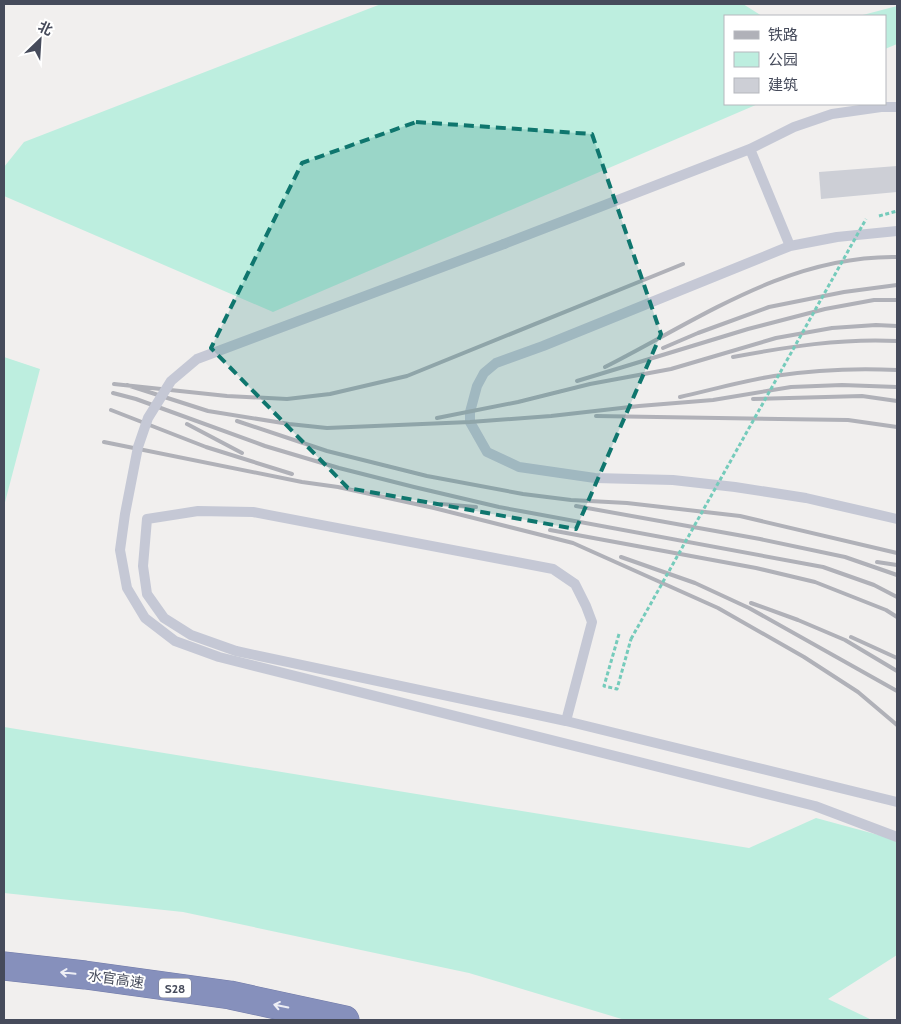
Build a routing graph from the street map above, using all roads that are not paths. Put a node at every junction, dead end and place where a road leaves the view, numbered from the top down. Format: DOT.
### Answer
graph roads {
  1 [pos="897,107"];
  2 [pos="750,149"];
  3 [pos="897,231"];
  4 [pos="790,246"];
  5 [pos="897,519"];
  6 [pos="566,721"];
  7 [pos="897,802"];
  8 [pos="897,837"];
  9 [pos="4,966"];
  10 [pos="345,1020"];
  1 -- 2 [label="lane"];
  2 -- 4 [label="lane"];
  2 -- 8 [label="lane, bridge"];
  3 -- 4 [label="lane"];
  4 -- 5 [label="lane"];
  6 -- 6 [label="lane"];
  6 -- 7 [label="lane"];
  10 -- 9 [label="highway, 水官高速 / S28, one-way"];
}
